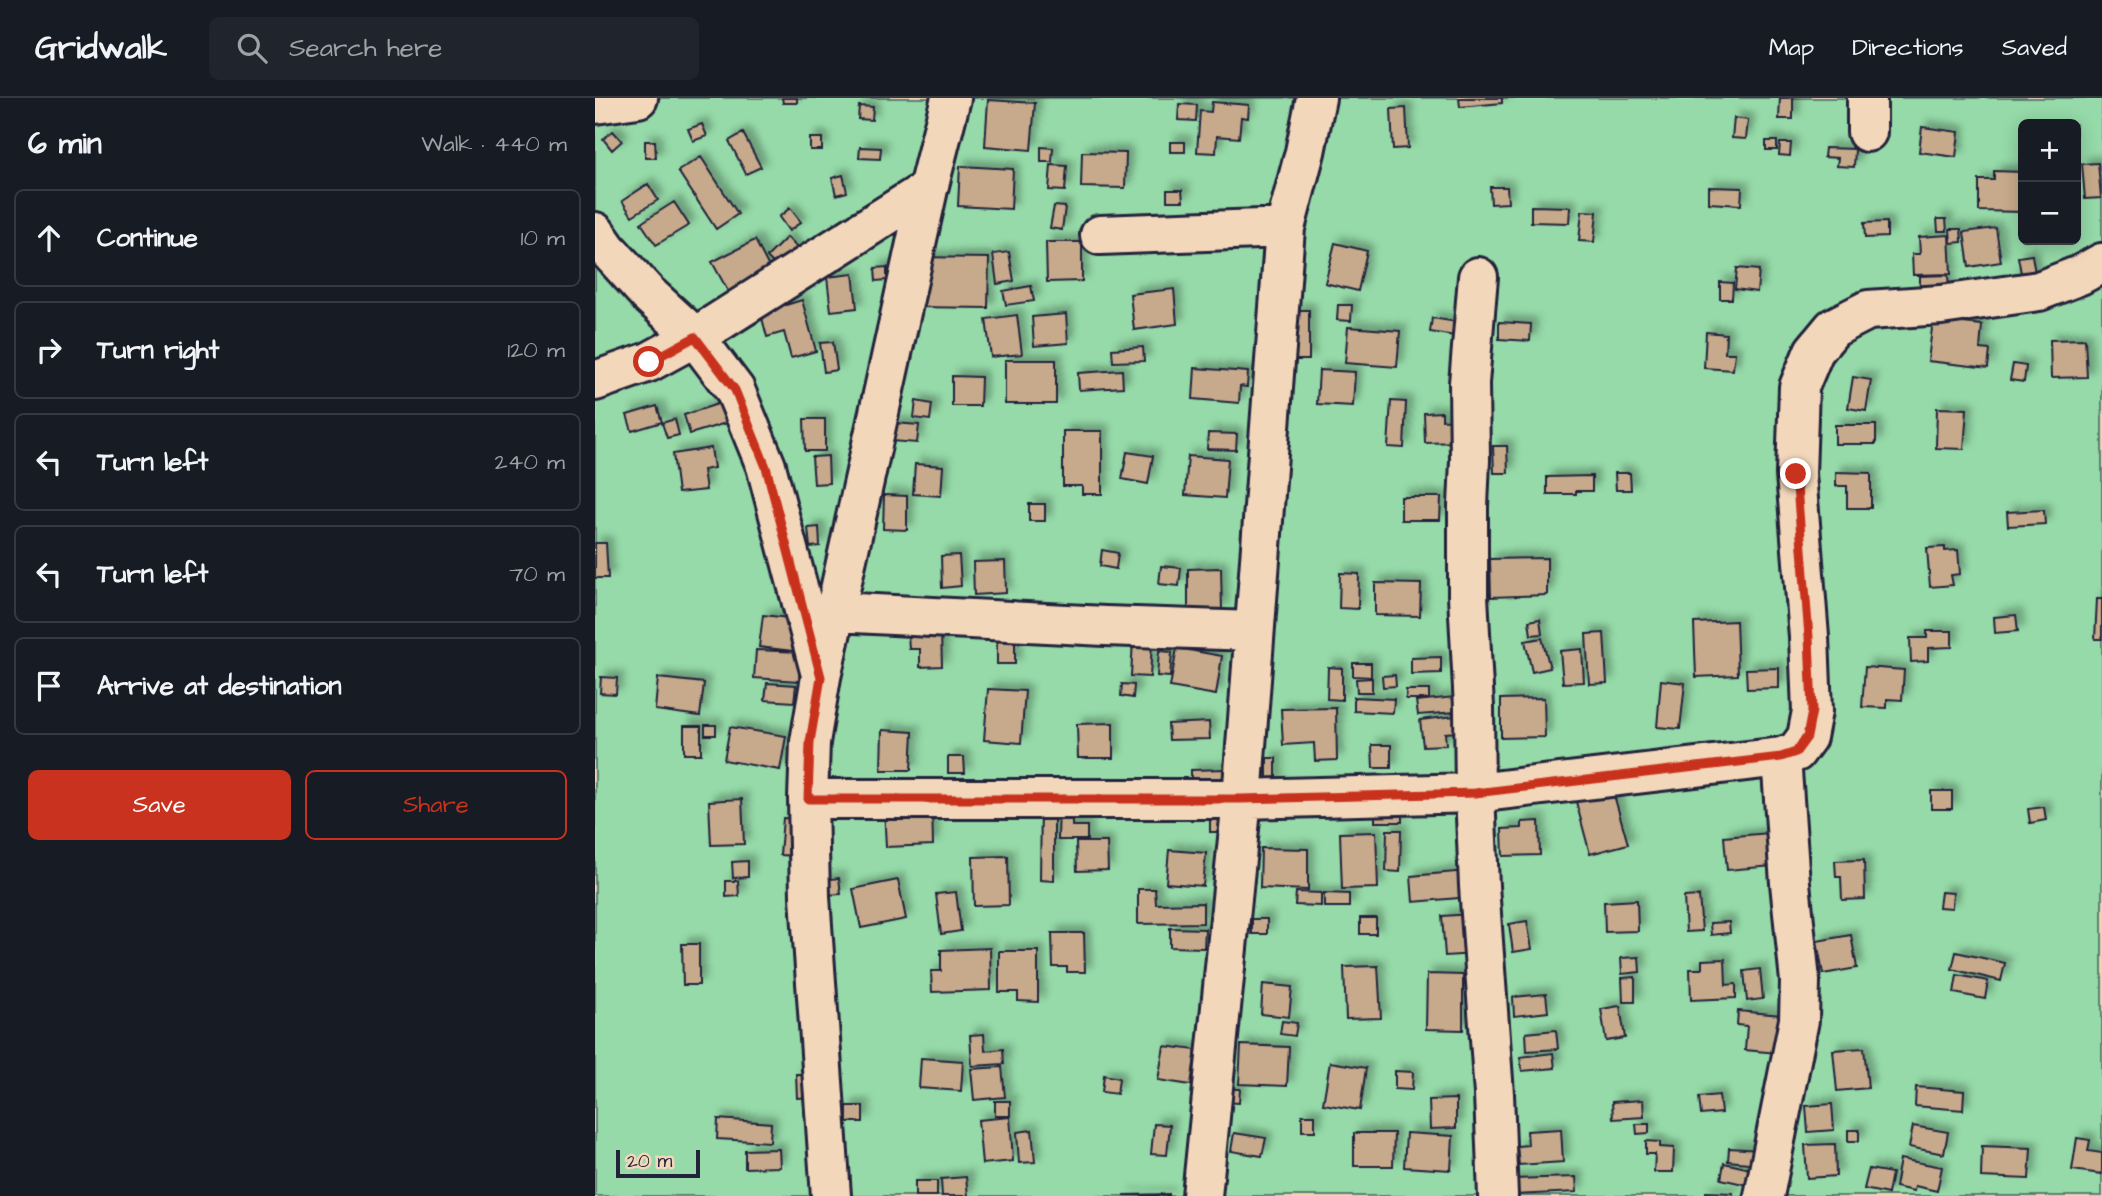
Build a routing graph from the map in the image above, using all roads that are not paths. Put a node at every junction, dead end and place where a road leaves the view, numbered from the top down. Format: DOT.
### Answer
graph roads {
  1 [pos="638,98"];
  2 [pos="951,98"];
  3 [pos="1316,98"];
  4 [pos="595,104"];
  5 [pos="928,189"];
  6 [pos="1285,228"];
  7 [pos="595,232"];
  8 [pos="1100,235"];
  9 [pos="2102,263"];
  10 [pos="1478,277"];
  11 [pos="695,337"];
  12 [pos="595,381"];
  13 [pos="836,612"];
  14 [pos="1254,631"];
  15 [pos="821,677"];
  16 [pos="1781,757"];
  17 [pos="1475,793"];
  18 [pos="808,799"];
  19 [pos="1241,799"];
  20 [pos="831,1196"];
  21 [pos="1202,1196"];
  22 [pos="1499,1196"];
  23 [pos="1764,1196"];
  1 -- 4 [label="street"];
  2 -- 5 [label="street"];
  3 -- 6 [label="street"];
  5 -- 11 [label="street"];
  5 -- 13 [label="street"];
  6 -- 8 [label="street"];
  6 -- 14 [label="street"];
  7 -- 11 [label="street"];
  9 -- 16 [label="street"];
  10 -- 17 [label="street"];
  11 -- 12 [label="street"];
  11 -- 15 [label="street"];
  13 -- 14 [label="street"];
  13 -- 15 [label="street"];
  14 -- 19 [label="street"];
  15 -- 18 [label="street"];
  16 -- 17 [label="street"];
  16 -- 23 [label="street"];
  17 -- 19 [label="street"];
  17 -- 22 [label="street"];
  18 -- 19 [label="street"];
  18 -- 20 [label="street"];
  19 -- 21 [label="street"];
}
